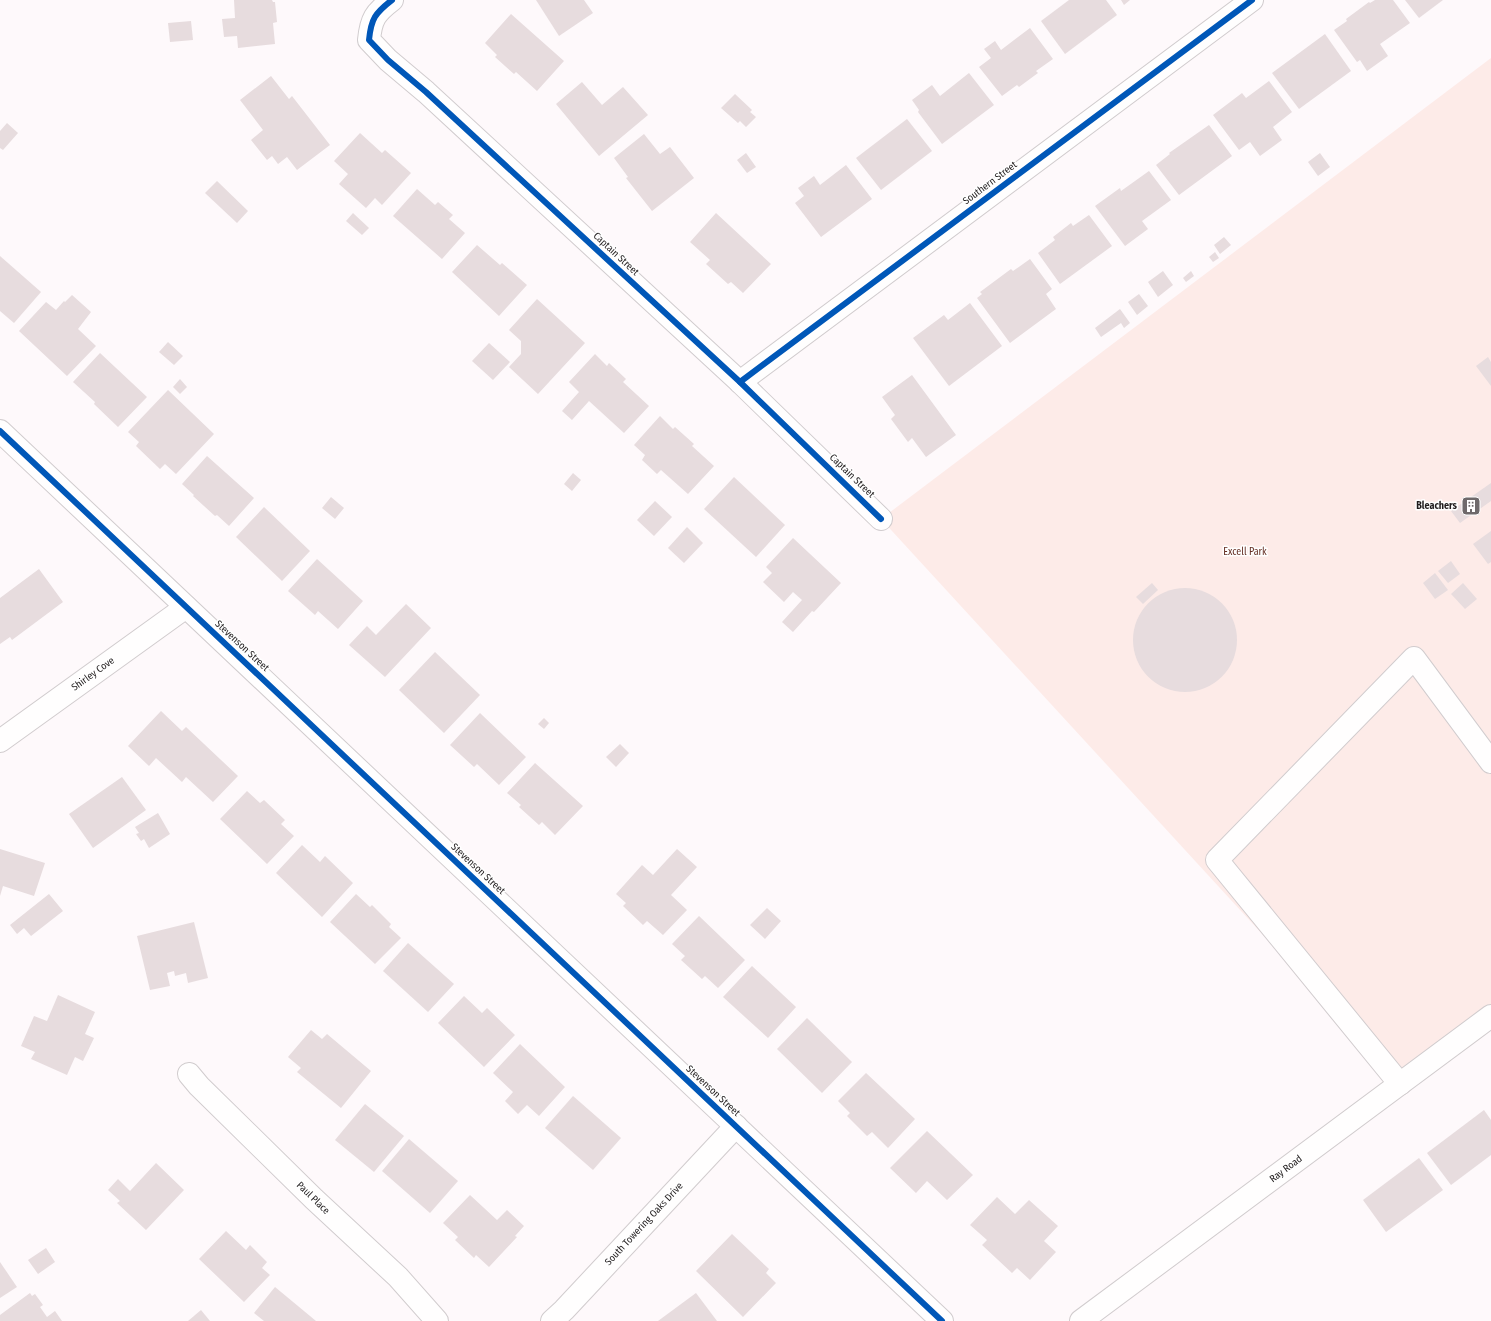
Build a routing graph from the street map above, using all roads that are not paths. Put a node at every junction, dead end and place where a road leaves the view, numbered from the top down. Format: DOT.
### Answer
graph roads {
  1 [pos="392,0"];
  2 [pos="1252,0"];
  3 [pos="740,382"];
  4 [pos="0,431"];
  5 [pos="881,519"];
  6 [pos="186,607"];
  7 [pos="0,741"];
  8 [pos="1491,762"];
  9 [pos="1491,1016"];
  10 [pos="189,1074"];
  11 [pos="1400,1084"];
  12 [pos="736,1126"];
  13 [pos="437,1321"];
  14 [pos="552,1321"];
  15 [pos="942,1321"];
  16 [pos="1081,1321"];
  1 -- 3 [label="street, Captain Street"];
  2 -- 3 [label="street, Southern Street"];
  3 -- 5 [label="street, Captain Street"];
  4 -- 6 [label="street, Stevenson Street"];
  6 -- 7 [label="street, Shirley Cove"];
  6 -- 12 [label="street, Stevenson Street"];
  8 -- 11 [label="street"];
  9 -- 11 [label="street, Ray Road"];
  10 -- 13 [label="street, Paul Place"];
  11 -- 16 [label="street, Ray Road"];
  12 -- 14 [label="street, South Towering Oaks Drive"];
  12 -- 15 [label="street, Stevenson Street"];
}
